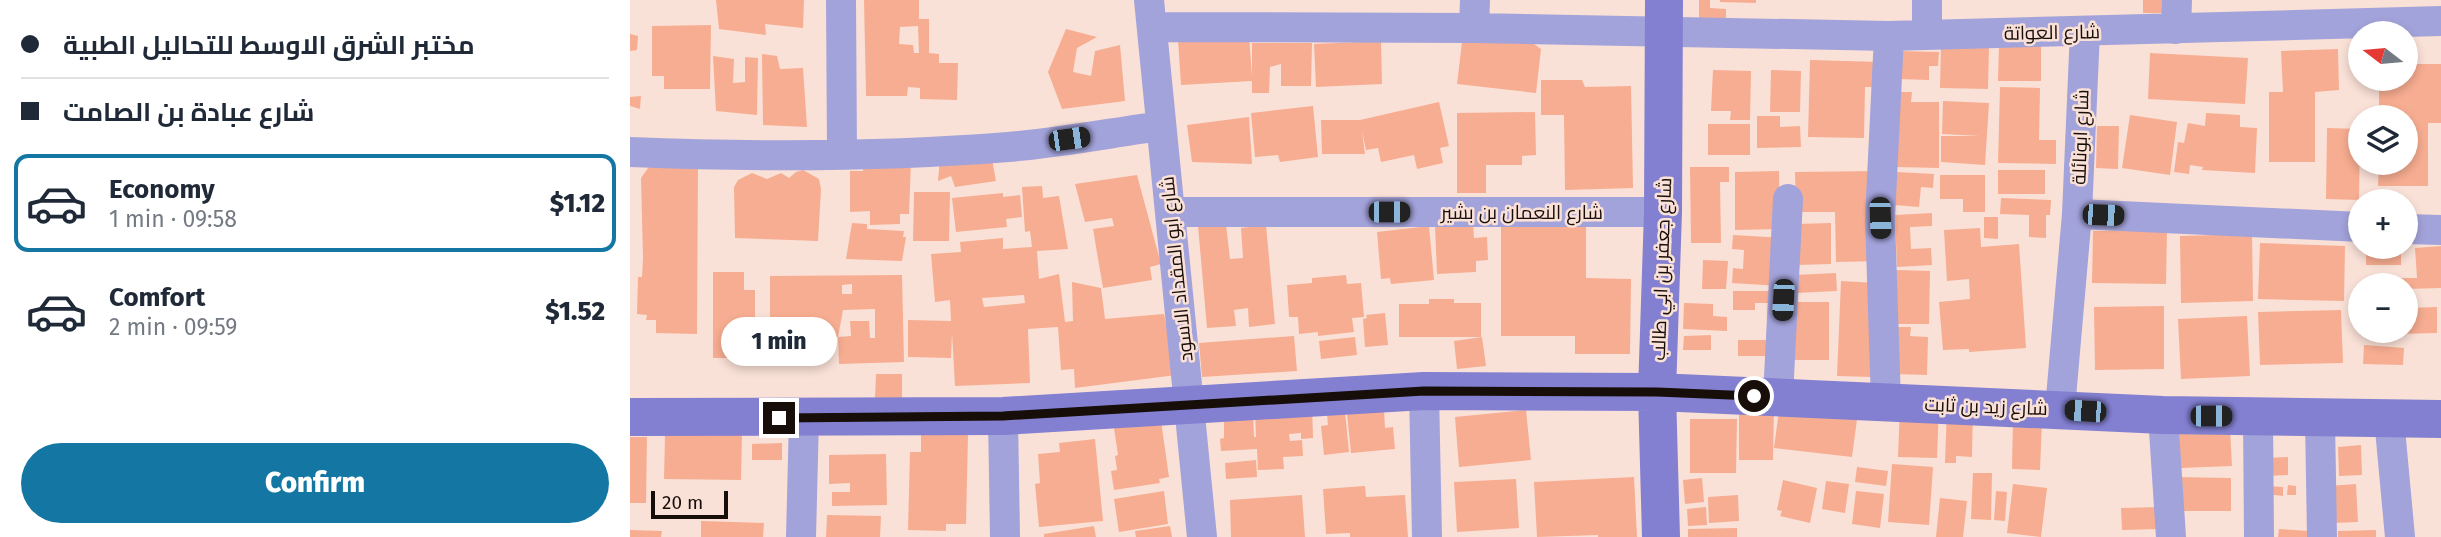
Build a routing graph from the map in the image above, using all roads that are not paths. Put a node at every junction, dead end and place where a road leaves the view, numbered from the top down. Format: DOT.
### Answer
graph roads {
  1 [pos="841,0"];
  2 [pos="1927,0"];
  3 [pos="1151,13"];
  4 [pos="1475,14"];
  5 [pos="2176,14"];
  6 [pos="1663,16"];
  7 [pos="2441,21"];
  8 [pos="2085,31"];
  9 [pos="1927,34"];
  10 [pos="1889,36"];
  11 [pos="1161,126"];
  12 [pos="630,152"];
  13 [pos="842,154"];
  14 [pos="1788,199"];
  15 [pos="1170,212"];
  16 [pos="1663,212"];
  17 [pos="2077,214"];
  18 [pos="2348,226"];
  19 [pos="2418,229"];
  20 [pos="2441,230"];
  21 [pos="1424,391"];
  22 [pos="1657,392"];
  23 [pos="1777,397"];
  24 [pos="1886,402"];
  25 [pos="1189,405"];
  26 [pos="2060,409"];
  27 [pos="2163,415"];
  28 [pos="1003,416"];
  29 [pos="2258,416"];
  30 [pos="630,417"];
  31 [pos="804,418"];
  32 [pos="2389,418"];
  33 [pos="2320,419"];
  34 [pos="2441,419"];
  35 [pos="800,537"];
  36 [pos="1005,537"];
  37 [pos="1202,537"];
  38 [pos="1427,537"];
  39 [pos="1661,537"];
  40 [pos="2171,537"];
  41 [pos="2259,537"];
  42 [pos="2322,537"];
  43 [pos="2400,537"];
  1 -- 13 [label="street"];
  2 -- 9 [label="street"];
  3 -- 4 [label="street, شارع العواتة"];
  3 -- 11 [label="street, شارع ابو المقداد الاسود"];
  4 -- 6 [label="street, شارع العواتة"];
  5 -- 7 [label="street, شارع العواتة"];
  5 -- 8 [label="street, شارع العواتة"];
  6 -- 10 [label="street, شارع العواتة"];
  6 -- 16 [label="street, شارع جعفر بن ابي طالب"];
  8 -- 9 [label="street, شارع العواتة"];
  8 -- 17 [label="street, شارع ابونائلة"];
  9 -- 10 [label="street, شارع العواتة"];
  10 -- 24 [label="street"];
  11 -- 13 [label="street"];
  11 -- 15 [label="street, شارع ابو المقداد الاسود"];
  12 -- 13 [label="street"];
  14 -- 23 [label="street"];
  15 -- 16 [label="street, شارع النعمان بن بشير"];
  15 -- 25 [label="street, شارع ابو المقداد الاسود"];
  16 -- 22 [label="street, شارع جعفر بن ابي طالب"];
  17 -- 18 [label="street"];
  17 -- 26 [label="street, شارع ابونائلة"];
  19 -- 20 [label="street"];
  21 -- 22 [label="street, شارع زيد بن ثابت"];
  21 -- 25 [label="street, شارع زيد بن ثابت"];
  21 -- 38 [label="street"];
  22 -- 23 [label="street, شارع زيد بن ثابت"];
  22 -- 39 [label="street, شارع جعفر بن ابي طالب"];
  23 -- 24 [label="street, شارع زيد بن ثابت"];
  24 -- 26 [label="street, شارع زيد بن ثابت"];
  25 -- 28 [label="street, شارع زيد بن ثابت"];
  25 -- 37 [label="street, شارع ابو المقداد الاسود"];
  26 -- 27 [label="street, شارع زيد بن ثابت"];
  27 -- 29 [label="street, شارع زيد بن ثابت"];
  27 -- 40 [label="street"];
  28 -- 31 [label="street, شارع زيد بن ثابت"];
  28 -- 36 [label="street"];
  29 -- 33 [label="street, شارع زيد بن ثابت"];
  29 -- 41 [label="street"];
  30 -- 31 [label="street, شارع زيد بن ثابت"];
  31 -- 35 [label="street"];
  32 -- 33 [label="street, شارع زيد بن ثابت"];
  32 -- 34 [label="street, شارع زيد بن ثابت"];
  32 -- 43 [label="street"];
  33 -- 42 [label="street"];
}
